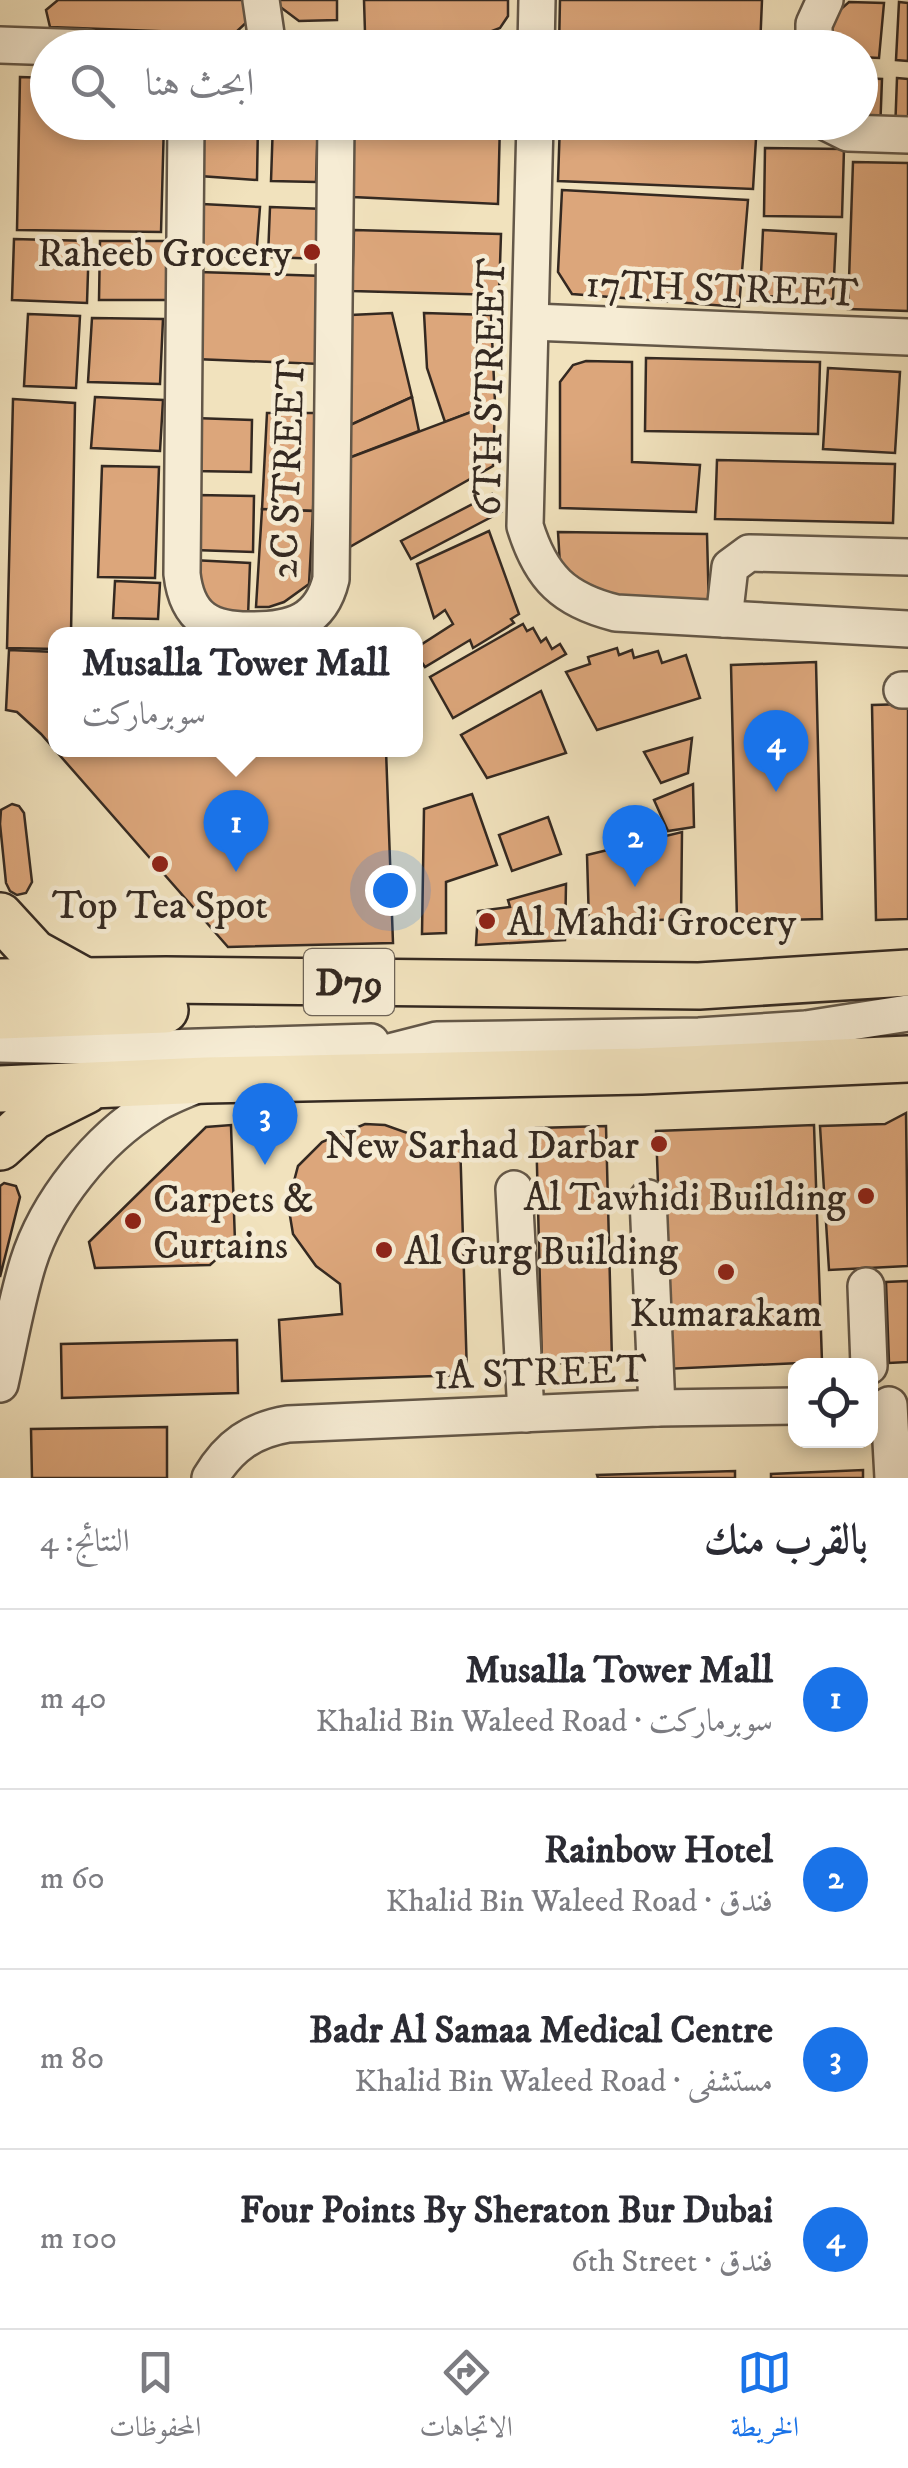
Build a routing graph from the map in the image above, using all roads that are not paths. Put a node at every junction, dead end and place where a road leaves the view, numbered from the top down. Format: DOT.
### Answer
graph roads {
  1 [pos="261,0"];
  2 [pos="537,0"];
  3 [pos="825,0"];
  4 [pos="265,30"];
  5 [pos="536,30"];
  6 [pos="814,30"];
  7 [pos="0,45"];
  8 [pos="30,46"];
  9 [pos="878,134"];
  10 [pos="908,135"];
  11 [pos="186,140"];
  12 [pos="336,140"];
  13 [pos="535,140"];
  14 [pos="532,322"];
  15 [pos="908,338"];
  16 [pos="908,557"];
  17 [pos="724,619"];
  18 [pos="221,627"];
  19 [pos="291,627"];
  20 [pos="908,629"];
  21 [pos="0,916"];
  22 [pos="908,973"];
  23 [pos="82,980"];
  24 [pos="0,982"];
  25 [pos="344,982"];
  26 [pos="908,1013"];
  27 [pos="0,1016"];
  28 [pos="437,1040"];
  29 [pos="0,1044"];
  30 [pos="908,1059"];
  31 [pos="205,1063"];
  32 [pos="287,1078"];
  33 [pos="106,1085"];
  34 [pos="0,1089"];
  35 [pos="0,1147"];
  36 [pos="514,1190"];
  37 [pos="648,1198"];
  38 [pos="866,1286"];
  39 [pos="869,1358"];
  40 [pos="0,1384"];
  41 [pos="889,1405"];
  42 [pos="788,1406"];
  43 [pos="657,1408"];
  44 [pos="526,1414"];
  45 [pos="210,1478"];
  46 [pos="893,1478"];
  1 -- 4 [label="street"];
  2 -- 5 [label="street"];
  3 -- 6 [label="street"];
  7 -- 8 [label="street"];
  9 -- 10 [label="street"];
  11 -- 18 [label="street, 2C STREET"];
  12 -- 19 [label="street, 2C STREET"];
  13 -- 14 [label="street, 6TH STREET"];
  14 -- 15 [label="street, 17TH STREET"];
  14 -- 17 [label="street, 6TH STREET"];
  16 -- 17 [label="street"];
  17 -- 20 [label="street, 6TH STREET"];
  21 -- 23 [label="main road"];
  22 -- 25 [label="main road, D79"];
  23 -- 24 [label="main road, D79"];
  23 -- 25 [label="main road, D79"];
  25 -- 27 [label="main road"];
  26 -- 28 [label="street"];
  28 -- 31 [label="street"];
  28 -- 32 [label="street"];
  29 -- 31 [label="street"];
  30 -- 32 [label="main road"];
  31 -- 32 [label="main road"];
  31 -- 33 [label="main road"];
  31 -- 40 [label="street"];
  33 -- 34 [label="main road"];
  33 -- 35 [label="main road"];
  36 -- 44 [label="street"];
  37 -- 43 [label="street"];
  38 -- 39 [label="street"];
  41 -- 46 [label="street"];
  42 -- 43 [label="street, 1A STREET"];
  43 -- 44 [label="street, 1A STREET"];
  44 -- 45 [label="street, 1A STREET"];
}
